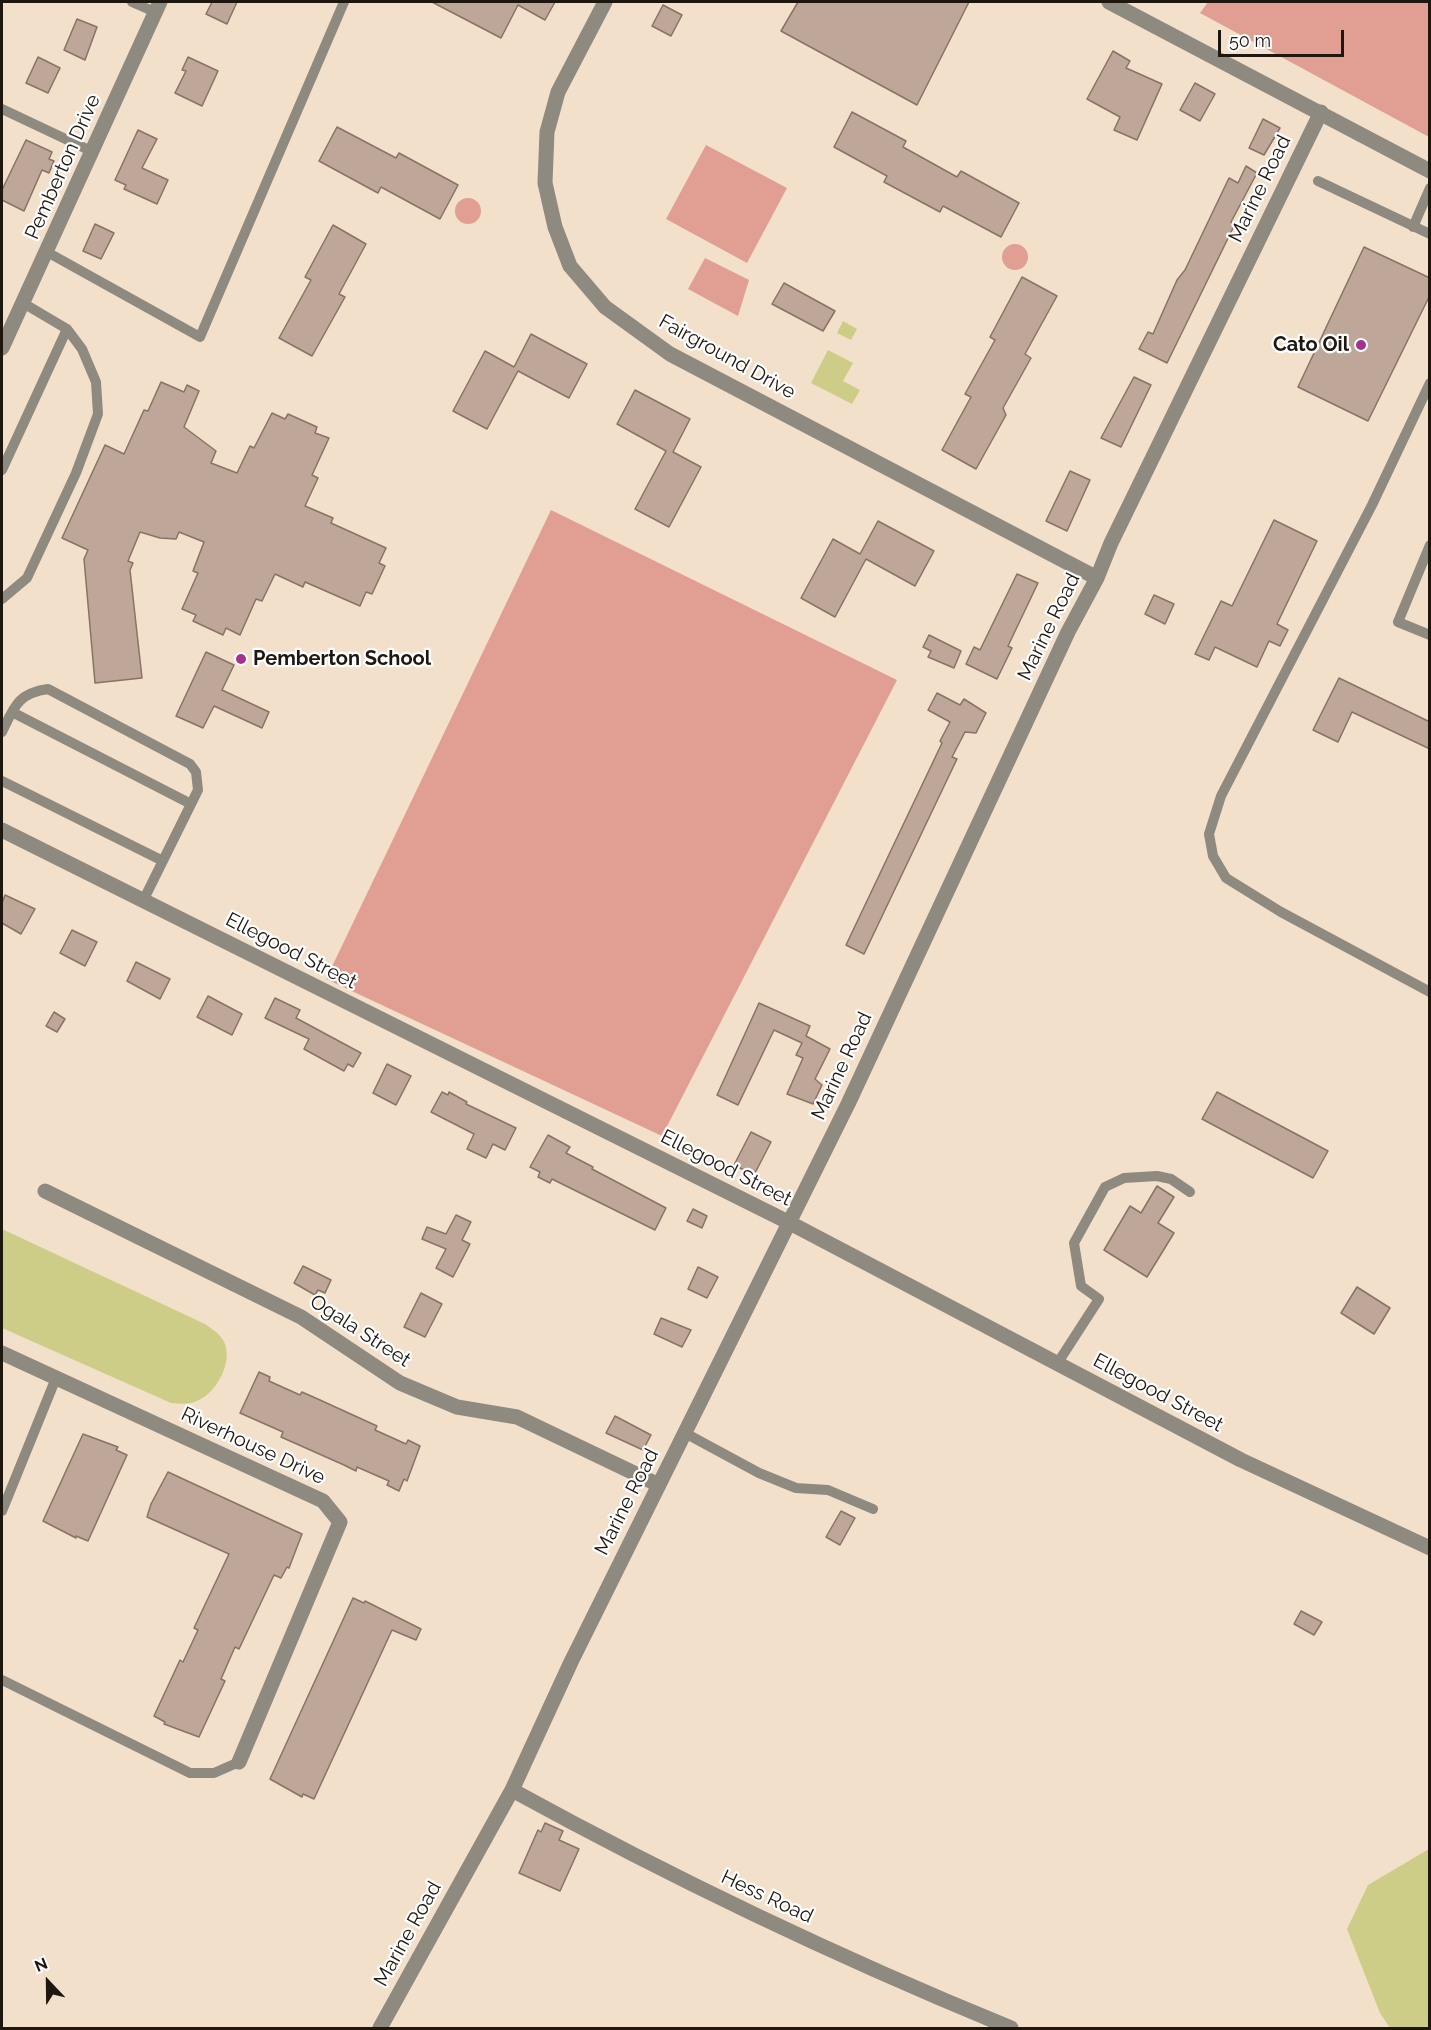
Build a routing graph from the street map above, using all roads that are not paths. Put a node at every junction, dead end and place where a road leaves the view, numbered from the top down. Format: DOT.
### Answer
graph roads {
  1 [pos="132,2"];
  2 [pos="344,2"];
  3 [pos="605,2"];
  4 [pos="1109,2"];
  5 [pos="158,7"];
  6 [pos="2,109"];
  7 [pos="1321,112"];
  8 [pos="93,152"];
  9 [pos="1430,171"];
  10 [pos="1318,181"];
  11 [pos="1430,188"];
  12 [pos="1413,226"];
  13 [pos="1430,234"];
  14 [pos="47,252"];
  15 [pos="23,303"];
  16 [pos="67,329"];
  17 [pos="2,348"];
  18 [pos="1430,383"];
  19 [pos="2,470"];
  20 [pos="1430,545"];
  21 [pos="1097,578"];
  22 [pos="2,599"];
  23 [pos="1430,635"];
  24 [pos="12,712"];
  25 [pos="2,732"];
  26 [pos="2,781"];
  27 [pos="191,804"];
  28 [pos="2,830"];
  29 [pos="163,861"];
  30 [pos="143,901"];
  31 [pos="1430,992"];
  32 [pos="45,1191"];
  33 [pos="1190,1192"];
  34 [pos="790,1223"];
  35 [pos="2,1353"];
  36 [pos="1058,1364"];
  37 [pos="56,1378"];
  38 [pos="685,1433"];
  39 [pos="659,1485"];
  40 [pos="873,1509"];
  41 [pos="2,1511"];
  42 [pos="1430,1548"];
  43 [pos="2,1680"];
  44 [pos="239,1762"];
  45 [pos="512,1790"];
  46 [pos="380,2028"];
  47 [pos="1011,2028"];
  1 -- 5 [label="lane"];
  2 -- 14 [label="lane"];
  3 -- 21 [label="street, Fairground Drive"];
  4 -- 7 [label="street"];
  5 -- 8 [label="street, Pemberton Drive"];
  6 -- 8 [label="lane"];
  7 -- 9 [label="street"];
  7 -- 21 [label="street, Marine Road"];
  8 -- 14 [label="street, Pemberton Drive"];
  10 -- 12 [label="lane"];
  11 -- 12 [label="lane"];
  12 -- 13 [label="lane"];
  14 -- 15 [label="street, Pemberton Drive"];
  15 -- 16 [label="lane"];
  15 -- 17 [label="street, Pemberton Drive"];
  16 -- 19 [label="lane"];
  16 -- 22 [label="lane"];
  18 -- 31 [label="lane"];
  20 -- 23 [label="lane"];
  21 -- 34 [label="street, Marine Road"];
  24 -- 25 [label="lane"];
  24 -- 27 [label="lane"];
  24 -- 27 [label="lane"];
  26 -- 29 [label="lane"];
  27 -- 29 [label="lane"];
  28 -- 30 [label="street, Ellegood Street"];
  29 -- 30 [label="lane"];
  30 -- 34 [label="street, Ellegood Street"];
  32 -- 39 [label="street, Ogala Street"];
  33 -- 36 [label="lane"];
  34 -- 36 [label="street, Ellegood Street"];
  34 -- 38 [label="street, Marine Road"];
  35 -- 37 [label="street, Riverhouse Drive"];
  36 -- 42 [label="street, Ellegood Street"];
  37 -- 41 [label="lane"];
  37 -- 44 [label="street, Riverhouse Drive"];
  38 -- 39 [label="street, Marine Road"];
  38 -- 40 [label="lane"];
  39 -- 45 [label="street, Marine Road"];
  43 -- 44 [label="lane"];
  45 -- 46 [label="street, Marine Road"];
  45 -- 47 [label="street, Hess Road"];
}
